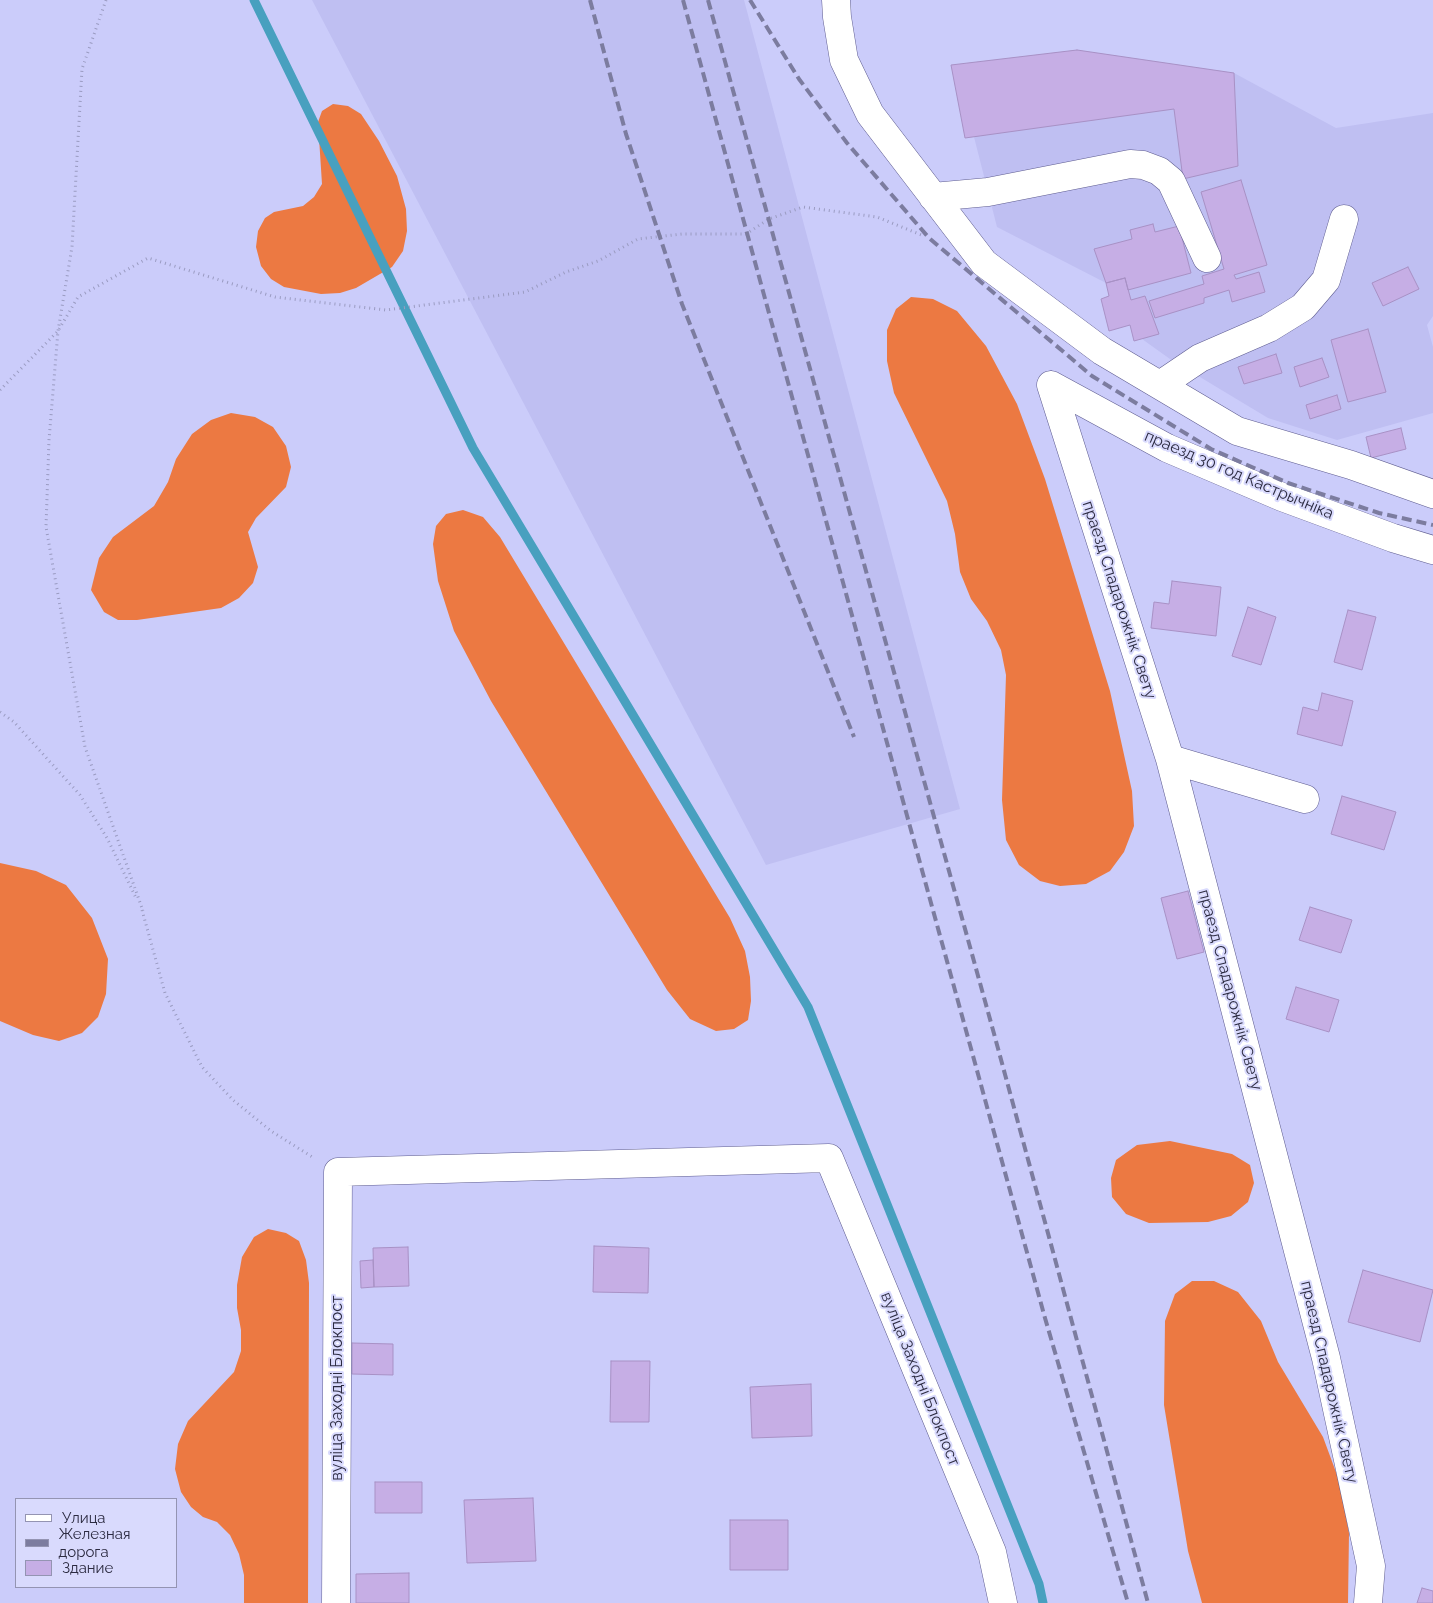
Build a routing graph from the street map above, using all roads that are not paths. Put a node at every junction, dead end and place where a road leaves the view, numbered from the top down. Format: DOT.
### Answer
graph roads {
  1 [pos="836,0"];
  2 [pos="933,197"];
  3 [pos="1344,220"];
  4 [pos="1207,258"];
  5 [pos="1051,385"];
  6 [pos="1160,385"];
  7 [pos="1433,494"];
  8 [pos="1433,550"];
  9 [pos="1170,759"];
  10 [pos="1304,799"];
  11 [pos="336,1603"];
  12 [pos="1003,1603"];
  13 [pos="1368,1603"];
  1 -- 2 [label="street"];
  2 -- 4 [label="street"];
  2 -- 6 [label="street"];
  3 -- 6 [label="street"];
  5 -- 8 [label="street, праезд 30 год Кастрычніка"];
  5 -- 9 [label="street, праезд Спадарожнік Свету"];
  6 -- 7 [label="street"];
  9 -- 10 [label="street"];
  9 -- 13 [label="street, праезд Спадарожнік Свету"];
  11 -- 12 [label="street, вуліца Заходні Блокпост"];
}
